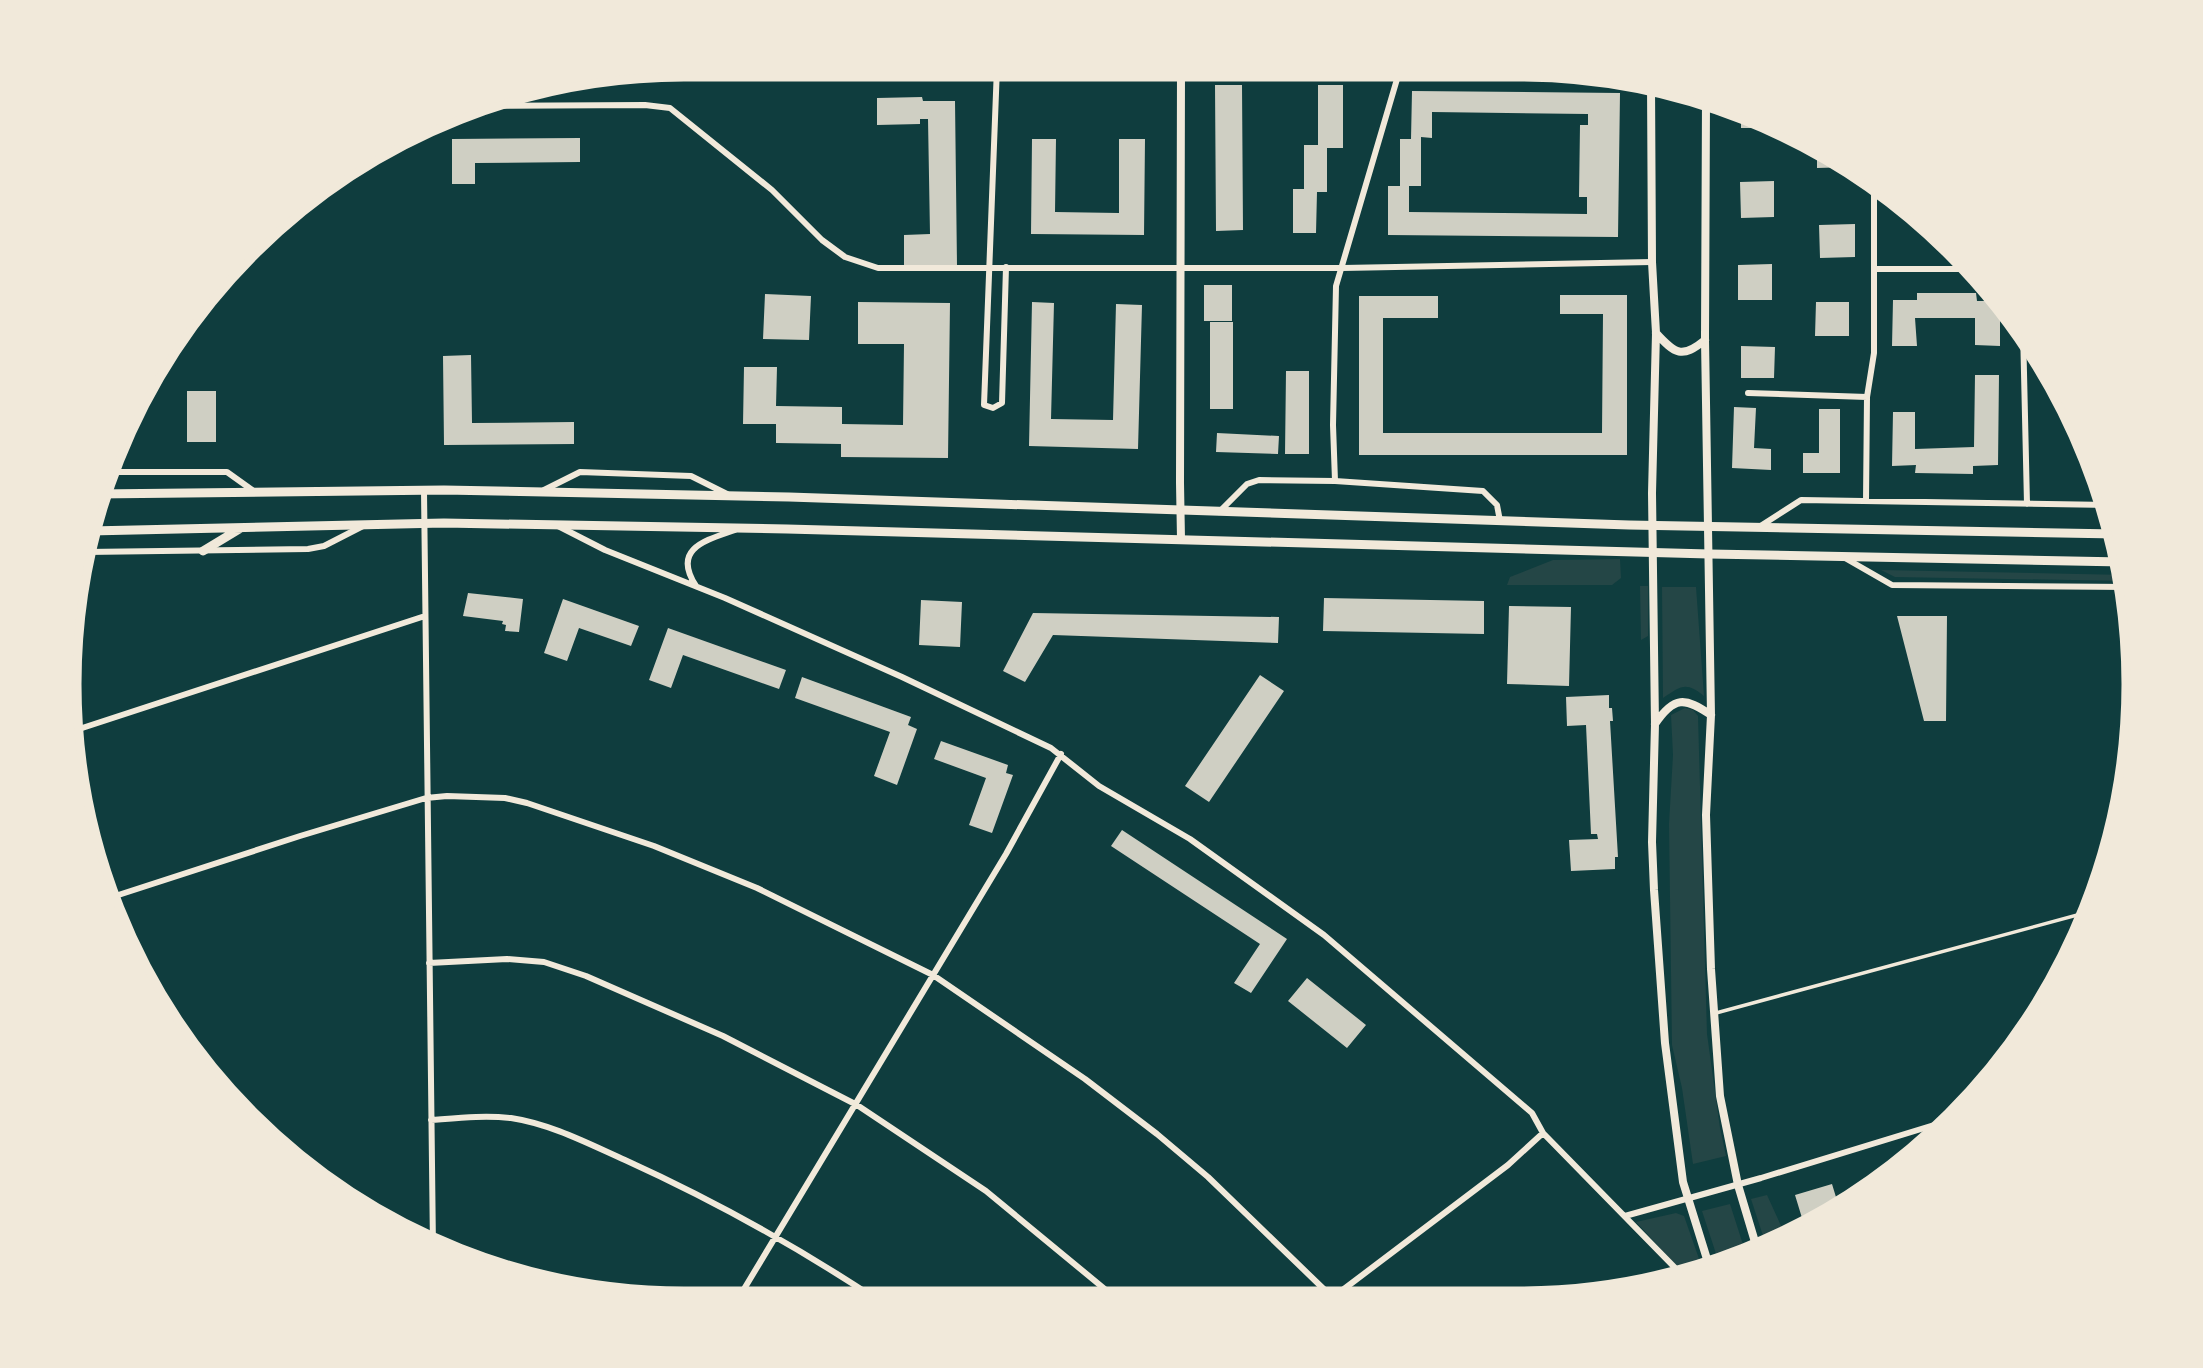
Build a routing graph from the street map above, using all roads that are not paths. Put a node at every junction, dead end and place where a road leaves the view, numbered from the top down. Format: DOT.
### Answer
graph roads {
  1 [pos="997,77"];
  2 [pos="1181,77"];
  3 [pos="1398,77"];
  4 [pos="1651,92"];
  5 [pos="499,106"];
  6 [pos="1706,107"];
  7 [pos="1874,192"];
  8 [pos="1652,262"];
  9 [pos="1006,267"];
  10 [pos="990,268"];
  11 [pos="1181,268"];
  12 [pos="1343,268"];
  13 [pos="1874,269"];
  14 [pos="1961,269"];
  15 [pos="1656,333"];
  16 [pos="1705,340"];
  17 [pos="2023,346"];
  18 [pos="1748,393"];
  19 [pos="1867,397"];
  20 [pos="115,472"];
  21 [pos="1335,481"];
  22 [pos="424,491"];
  23 [pos="257,493"];
  24 [pos="538,493"];
  25 [pos="108,494"];
  26 [pos="732,496"];
  27 [pos="1866,501"];
  28 [pos="2026,504"];
  29 [pos="2099,505"];
  30 [pos="1181,510"];
  31 [pos="1219,512"];
  32 [pos="1500,521"];
  33 [pos="424,523"];
  34 [pos="367,524"];
  35 [pos="1652,525"];
  36 [pos="556,526"];
  37 [pos="243,527"];
  38 [pos="1708,527"];
  39 [pos="1759,527"];
  40 [pos="741,528"];
  41 [pos="97,531"];
  42 [pos="2107,534"];
  43 [pos="1181,539"];
  44 [pos="203,551"];
  45 [pos="92,552"];
  46 [pos="1652,552"];
  47 [pos="1709,554"];
  48 [pos="1843,557"];
  49 [pos="2113,562"];
  50 [pos="696,587"];
  51 [pos="2118,587"];
  52 [pos="425,616"];
  53 [pos="1711,715"];
  54 [pos="1655,724"];
  55 [pos="79,729"];
  56 [pos="1061,754"];
  57 [pos="426,797"];
  58 [pos="115,896"];
  59 [pos="2081,914"];
  60 [pos="429,963"];
  61 [pos="933,975"];
  62 [pos="1714,1013"];
  63 [pos="857,1105"];
  64 [pos="431,1120"];
  65 [pos="1936,1125"];
  66 [pos="1543,1133"];
  67 [pos="1738,1185"];
  68 [pos="1688,1199"];
  69 [pos="1625,1216"];
  70 [pos="775,1235"];
  71 [pos="433,1236"];
  72 [pos="1755,1243"];
  73 [pos="1708,1261"];
  74 [pos="1677,1270"];
  75 [pos="742,1291"];
  76 [pos="863,1291"];
  77 [pos="1107,1291"];
  78 [pos="1322,1291"];
  79 [pos="1341,1291"];
  1 -- 10 [label="street"];
  2 -- 11 [label="street"];
  3 -- 12 [label="street"];
  4 -- 8 [label="street"];
  5 -- 10 [label="street"];
  6 -- 16 [label="street"];
  7 -- 13 [label="street"];
  8 -- 12 [label="street"];
  8 -- 15 [label="street"];
  9 -- 10 [label="street"];
  9 -- 10 [label="street"];
  9 -- 11 [label="street"];
  11 -- 12 [label="street"];
  11 -- 30 [label="street"];
  12 -- 21 [label="street"];
  13 -- 14 [label="street"];
  13 -- 19 [label="street"];
  15 -- 16 [label="street"];
  15 -- 35 [label="street"];
  16 -- 38 [label="street"];
  17 -- 28 [label="street"];
  18 -- 19 [label="street"];
  19 -- 27 [label="street"];
  20 -- 23 [label="street"];
  21 -- 31 [label="street"];
  21 -- 32 [label="street"];
  22 -- 23 [label="main road"];
  22 -- 24 [label="main road"];
  22 -- 33 [label="street"];
  23 -- 25 [label="main road"];
  24 -- 26 [label="main road"];
  24 -- 26 [label="street"];
  26 -- 30 [label="main road"];
  27 -- 28 [label="street"];
  27 -- 39 [label="street"];
  28 -- 29 [label="street"];
  30 -- 31 [label="main road"];
  30 -- 43 [label="street"];
  31 -- 32 [label="main road"];
  32 -- 35 [label="main road"];
  33 -- 34 [label="main road"];
  33 -- 36 [label="main road"];
  33 -- 52 [label="street"];
  34 -- 37 [label="main road"];
  34 -- 44 [label="street"];
  35 -- 38 [label="main road"];
  35 -- 46 [label="street"];
  36 -- 40 [label="main road"];
  36 -- 50 [label="street"];
  37 -- 41 [label="main road"];
  37 -- 44 [label="main road"];
  38 -- 39 [label="main road"];
  38 -- 47 [label="street"];
  39 -- 42 [label="main road"];
  40 -- 43 [label="main road"];
  40 -- 50 [label="street"];
  43 -- 46 [label="main road"];
  44 -- 45 [label="street"];
  46 -- 47 [label="main road"];
  46 -- 54 [label="street"];
  47 -- 48 [label="main road"];
  47 -- 53 [label="street"];
  48 -- 49 [label="main road"];
  48 -- 51 [label="street"];
  50 -- 56 [label="street"];
  52 -- 55 [label="street"];
  52 -- 57 [label="street"];
  53 -- 54 [label="street"];
  53 -- 62 [label="street"];
  54 -- 68 [label="street"];
  56 -- 61 [label="street"];
  56 -- 66 [label="street"];
  57 -- 58 [label="street"];
  57 -- 60 [label="street"];
  57 -- 61 [label="street"];
  59 -- 62 [label="lane"];
  60 -- 63 [label="street"];
  60 -- 64 [label="street"];
  61 -- 63 [label="street"];
  61 -- 78 [label="street"];
  62 -- 67 [label="street"];
  63 -- 70 [label="street"];
  63 -- 77 [label="street"];
  64 -- 70 [label="street"];
  64 -- 71 [label="street"];
  65 -- 67 [label="street"];
  66 -- 69 [label="street"];
  66 -- 79 [label="street"];
  67 -- 68 [label="street"];
  67 -- 72 [label="street"];
  68 -- 69 [label="street"];
  68 -- 73 [label="street"];
  69 -- 74 [label="street"];
  70 -- 75 [label="street"];
  70 -- 76 [label="street"];
}
